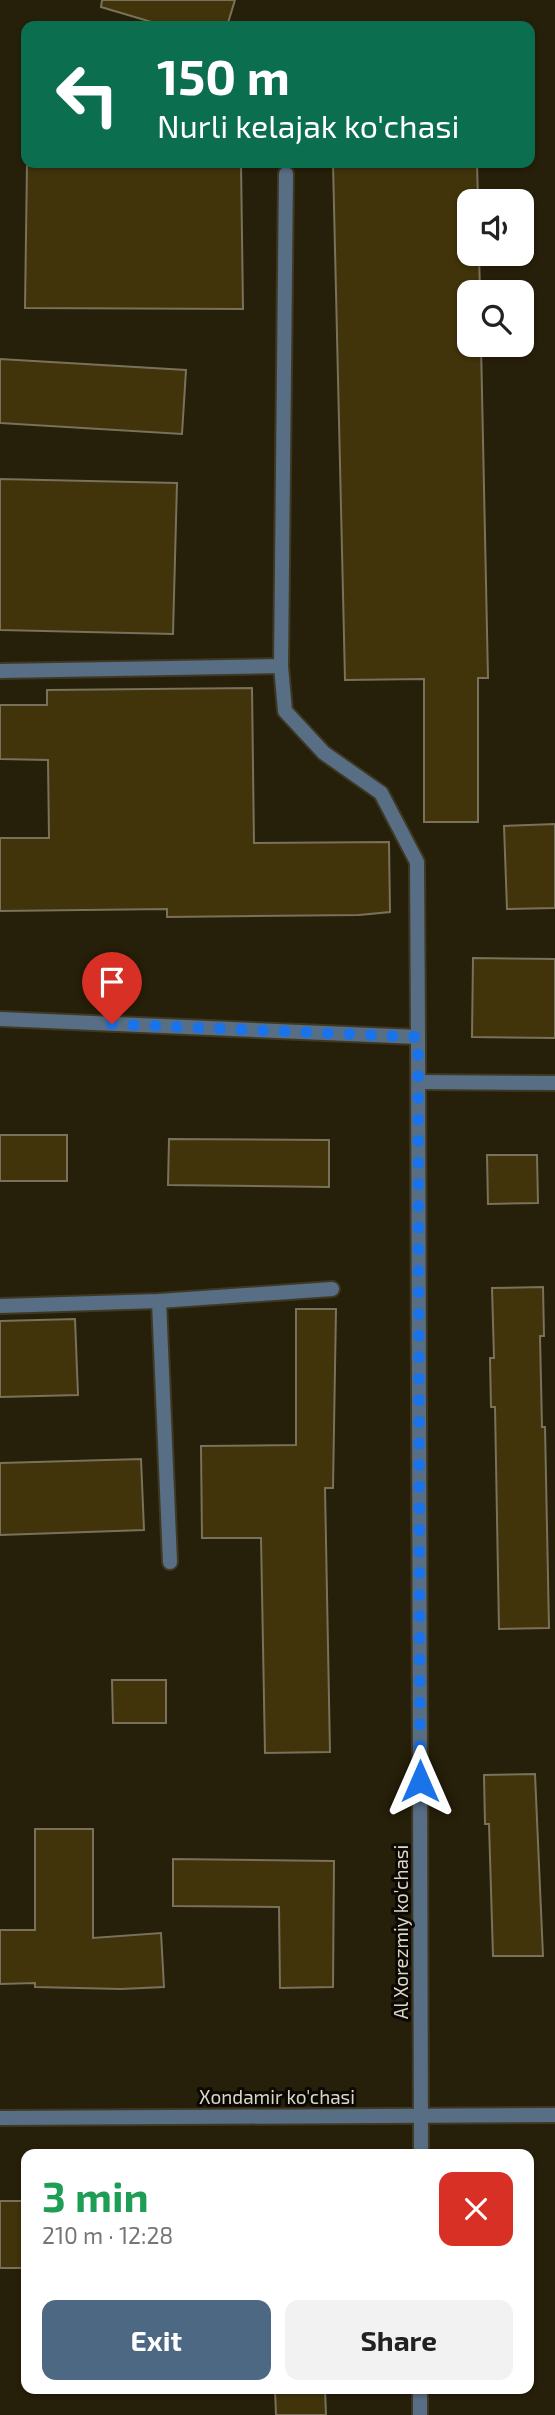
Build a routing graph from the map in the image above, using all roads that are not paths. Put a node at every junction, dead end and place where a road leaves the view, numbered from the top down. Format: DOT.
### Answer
graph roads {
  1 [pos="286,174"];
  2 [pos="281,666"];
  3 [pos="0,671"];
  4 [pos="0,1019"];
  5 [pos="418,1037"];
  6 [pos="419,1082"];
  7 [pos="555,1083"];
  8 [pos="332,1289"];
  9 [pos="159,1301"];
  10 [pos="0,1306"];
  11 [pos="170,1563"];
  12 [pos="555,2115"];
  13 [pos="421,2116"];
  14 [pos="0,2118"];
  15 [pos="421,2149"];
  16 [pos="420,2394"];
  17 [pos="420,2415"];
  1 -- 2 [label="street, Al Xorezmiy ko'chasi"];
  2 -- 3 [label="street"];
  2 -- 5 [label="street, Al Xorezmiy ko'chasi"];
  4 -- 5 [label="street"];
  5 -- 6 [label="street, Al Xorezmiy ko'chasi"];
  6 -- 7 [label="street"];
  6 -- 13 [label="street, Al Xorezmiy ko'chasi"];
  8 -- 9 [label="street"];
  9 -- 10 [label="street"];
  9 -- 11 [label="street"];
  12 -- 13 [label="street, Xondamir ko'chasi"];
  13 -- 14 [label="street, Xondamir ko'chasi"];
  13 -- 15 [label="street, Al Xorezmiy ko'chasi"];
  16 -- 17 [label="street"];
}
